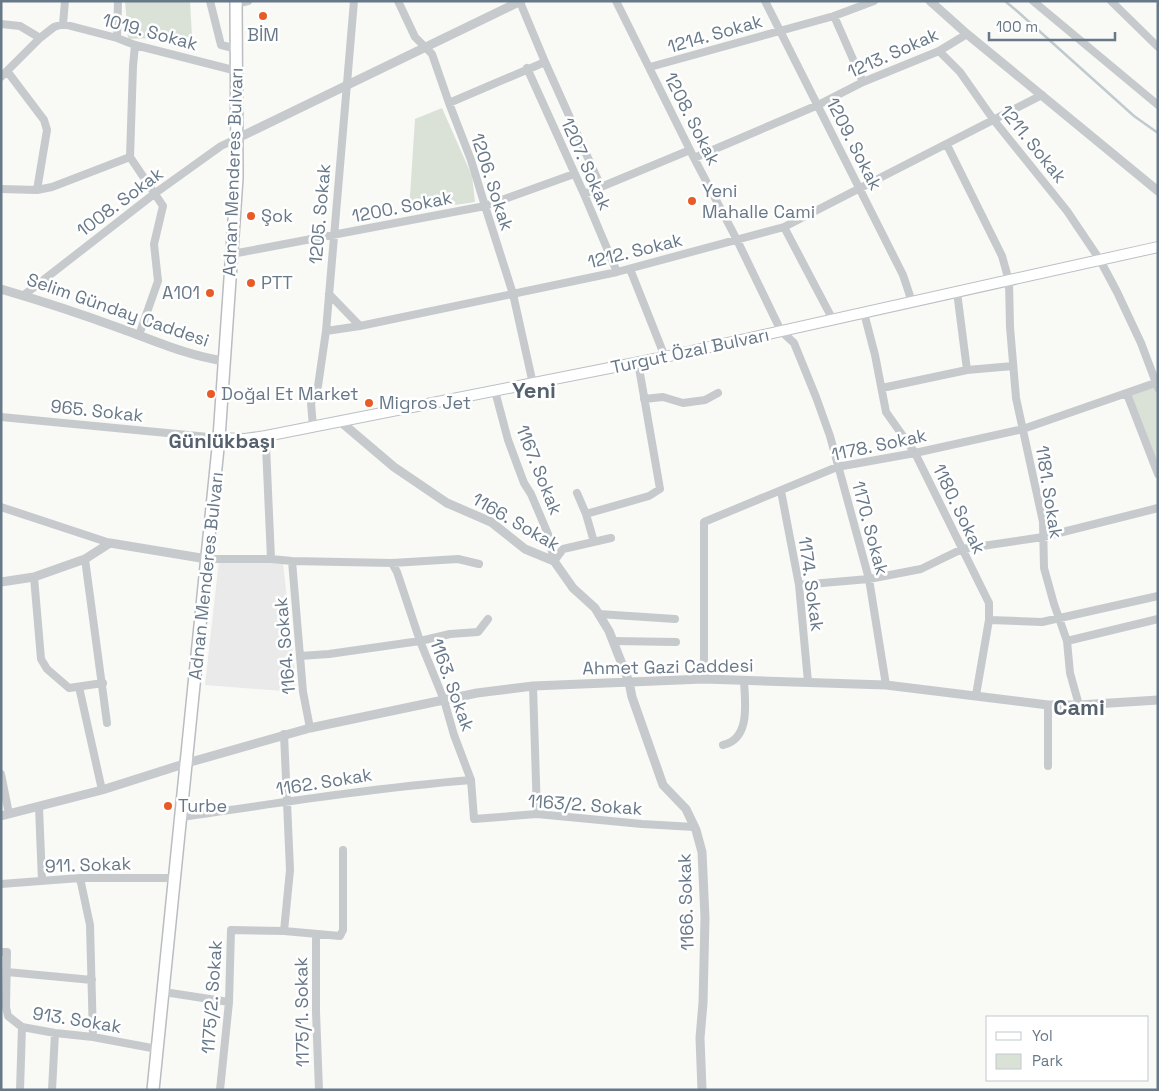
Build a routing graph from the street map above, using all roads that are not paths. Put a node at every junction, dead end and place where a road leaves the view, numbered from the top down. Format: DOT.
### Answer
graph roads {
  1 [pos="65,1"];
  2 [pos="118,1"];
  3 [pos="210,1"];
  4 [pos="248,1"];
  5 [pos="354,1"];
  6 [pos="398,1"];
  7 [pos="521,1"];
  8 [pos="616,1"];
  9 [pos="765,1"];
  10 [pos="874,1"];
  11 [pos="930,1"];
  12 [pos="1033,1"];
  13 [pos="1111,1"];
  14 [pos="236,3"];
  15 [pos="834,16"];
  16 [pos="1,24"];
  17 [pos="63,24"];
  18 [pos="779,31"];
  19 [pos="967,34"];
  20 [pos="40,38"];
  21 [pos="117,38"];
  22 [pos="135,45"];
  23 [pos="425,46"];
  24 [pos="1158,47"];
  25 [pos="237,49"];
  26 [pos="939,51"];
  27 [pos="545,62"];
  28 [pos="650,67"];
  29 [pos="527,68"];
  30 [pos="237,71"];
  31 [pos="4,74"];
  32 [pos="863,82"];
  33 [pos="347,84"];
  34 [pos="1042,95"];
  35 [pos="449,103"];
  36 [pos="818,105"];
  37 [pos="1158,105"];
  38 [pos="993,119"];
  39 [pos="238,138"];
  40 [pos="947,144"];
  41 [pos="690,150"];
  42 [pos="130,157"];
  43 [pos="694,158"];
  44 [pos="574,174"];
  45 [pos="601,187"];
  46 [pos="860,188"];
  47 [pos="1,189"];
  48 [pos="37,190"];
  49 [pos="1158,191"];
  50 [pos="154,194"];
  51 [pos="584,194"];
  52 [pos="484,206"];
  53 [pos="784,227"];
  54 [pos="333,236"];
  55 [pos="737,240"];
  56 [pos="1158,247"];
  57 [pos="232,254"];
  58 [pos="1100,260"];
  59 [pos="630,269"];
  60 [pos="617,272"];
  61 [pos="1009,280"];
  62 [pos="1,289"];
  63 [pos="957,292"];
  64 [pos="329,294"];
  65 [pos="513,294"];
  66 [pos="24,295"];
  67 [pos="912,302"];
  68 [pos="864,313"];
  69 [pos="833,320"];
  70 [pos="360,326"];
  71 [pos="326,331"];
  72 [pos="781,332"];
  73 [pos="139,335"];
  74 [pos="665,358"];
  75 [pos="224,361"];
  76 [pos="638,362"];
  77 [pos="1013,366"];
  78 [pos="968,370"];
  79 [pos="532,384"];
  80 [pos="1157,384"];
  81 [pos="882,388"];
  82 [pos="495,391"];
  83 [pos="718,393"];
  84 [pos="1127,394"];
  85 [pos="644,399"];
  86 [pos="1,417"];
  87 [pos="341,422"];
  88 [pos="313,427"];
  89 [pos="1023,429"];
  90 [pos="219,438"];
  91 [pos="266,446"];
  92 [pos="915,453"];
  93 [pos="837,467"];
  94 [pos="1158,474"];
  95 [pos="781,491"];
  96 [pos="577,493"];
  97 [pos="1,507"];
  98 [pos="1158,508"];
  99 [pos="586,514"];
  100 [pos="1043,537"];
  101 [pos="611,538"];
  102 [pos="110,542"];
  103 [pos="594,542"];
  104 [pos="962,549"];
  105 [pos="85,559"];
  106 [pos="207,559"];
  107 [pos="271,559"];
  108 [pos="292,561"];
  109 [pos="554,561"];
  110 [pos="392,563"];
  111 [pos="479,564"];
  112 [pos="34,577"];
  113 [pos="869,579"];
  114 [pos="1,582"];
  115 [pos="799,585"];
  116 [pos="1158,596"];
  117 [pos="599,614"];
  118 [pos="1060,618"];
  119 [pos="488,619"];
  120 [pos="674,619"];
  121 [pos="1158,619"];
  122 [pos="989,620"];
  123 [pos="420,641"];
  124 [pos="1067,641"];
  125 [pos="613,642"];
  126 [pos="676,642"];
  127 [pos="300,656"];
  128 [pos="704,680"];
  129 [pos="744,681"];
  130 [pos="629,682"];
  131 [pos="808,682"];
  132 [pos="103,683"];
  133 [pos="886,685"];
  134 [pos="533,686"];
  135 [pos="79,687"];
  136 [pos="976,695"];
  137 [pos="444,700"];
  138 [pos="1158,700"];
  139 [pos="1048,705"];
  140 [pos="1079,705"];
  141 [pos="108,723"];
  142 [pos="310,728"];
  143 [pos="284,734"];
  144 [pos="723,746"];
  145 [pos="187,763"];
  146 [pos="1048,766"];
  147 [pos="1,774"];
  148 [pos="471,780"];
  149 [pos="102,790"];
  150 [pos="286,803"];
  151 [pos="39,807"];
  152 [pos="537,814"];
  153 [pos="5,815"];
  154 [pos="182,817"];
  155 [pos="474,819"];
  156 [pos="694,827"];
  157 [pos="342,850"];
  158 [pos="80,878"];
  159 [pos="176,878"];
  160 [pos="42,881"];
  161 [pos="1,884"];
  162 [pos="284,931"];
  163 [pos="316,934"];
  164 [pos="1,952"];
  165 [pos="7,972"];
  166 [pos="92,980"];
  167 [pos="164,992"];
  168 [pos="229,1002"];
  169 [pos="22,1026"];
  170 [pos="55,1033"];
  171 [pos="93,1036"];
  172 [pos="157,1049"];
  173 [pos="20,1090"];
  174 [pos="52,1090"];
  175 [pos="153,1090"];
  176 [pos="220,1090"];
  177 [pos="319,1090"];
  178 [pos="702,1090"];
  1 -- 17 [label="street"];
  2 -- 21 [label="street"];
  3 -- 25 [label="street"];
  4 -- 14 [label="street"];
  5 -- 33 [label="street, 1205. Sokak"];
  6 -- 23 [label="street, 1206. Sokak"];
  7 -- 23 [label="street"];
  7 -- 27 [label="street, 1207. Sokak"];
  8 -- 28 [label="street, 1208. Sokak"];
  9 -- 18 [label="street, 1209. Sokak"];
  10 -- 15 [label="street, 1214. Sokak"];
  11 -- 19 [label="street"];
  12 -- 37 [label="street"];
  13 -- 24 [label="street"];
  14 -- 25 [label="main road, Adnan Menderes Bulvarı"];
  15 -- 18 [label="street, 1214. Sokak"];
  15 -- 32 [label="street"];
  16 -- 20 [label="street"];
  17 -- 20 [label="street"];
  17 -- 21 [label="street, 1019. Sokak"];
  18 -- 28 [label="street, 1214. Sokak"];
  18 -- 36 [label="street, 1209. Sokak"];
  19 -- 26 [label="street, 1213. Sokak"];
  19 -- 34 [label="street"];
  20 -- 31 [label="street"];
  21 -- 22 [label="street, 1019. Sokak"];
  22 -- 30 [label="street, 1019. Sokak"];
  22 -- 42 [label="street"];
  23 -- 33 [label="street"];
  23 -- 35 [label="street, 1206. Sokak"];
  25 -- 30 [label="main road, Adnan Menderes Bulvarı"];
  26 -- 32 [label="street, 1213. Sokak"];
  26 -- 38 [label="street, 1211. Sokak"];
  27 -- 29 [label="street"];
  27 -- 45 [label="street, 1207. Sokak"];
  28 -- 41 [label="street, 1208. Sokak"];
  29 -- 35 [label="street"];
  29 -- 44 [label="street, 1207. Sokak"];
  30 -- 39 [label="main road, Adnan Menderes Bulvarı"];
  31 -- 48 [label="street"];
  32 -- 36 [label="street, 1213. Sokak"];
  33 -- 39 [label="street"];
  33 -- 54 [label="street, 1205. Sokak"];
  34 -- 38 [label="street, 1212. Sokak"];
  34 -- 49 [label="street"];
  35 -- 52 [label="street, 1206. Sokak"];
  36 -- 43 [label="street, 1213. Sokak"];
  36 -- 46 [label="street, 1209. Sokak"];
  38 -- 40 [label="street, 1212. Sokak"];
  38 -- 58 [label="street, 1211. Sokak"];
  39 -- 50 [label="street, 1008. Sokak"];
  39 -- 57 [label="main road, Adnan Menderes Bulvarı"];
  40 -- 46 [label="street, 1212. Sokak"];
  40 -- 61 [label="street, 1181. Sokak"];
  41 -- 43 [label="street, 1208. Sokak"];
  41 -- 45 [label="street"];
  42 -- 48 [label="street"];
  42 -- 50 [label="street"];
  43 -- 55 [label="street, 1208. Sokak"];
  44 -- 51 [label="street, 1207. Sokak"];
  44 -- 52 [label="street, 1200. Sokak"];
  45 -- 51 [label="street"];
  46 -- 53 [label="street, 1212. Sokak"];
  46 -- 67 [label="street, 1209. Sokak"];
  47 -- 48 [label="street"];
  50 -- 66 [label="street, 1008. Sokak"];
  50 -- 73 [label="street"];
  51 -- 60 [label="street, 1207. Sokak"];
  52 -- 54 [label="street, 1200. Sokak"];
  52 -- 65 [label="street, 1206. Sokak"];
  53 -- 55 [label="street, 1212. Sokak"];
  53 -- 69 [label="street"];
  54 -- 57 [label="street, 1200. Sokak"];
  54 -- 64 [label="street, 1205. Sokak"];
  55 -- 59 [label="street, 1212. Sokak"];
  55 -- 72 [label="street, 1208. Sokak"];
  56 -- 58 [label="main road, Turgut Özal Bulvarı"];
  57 -- 75 [label="main road, Adnan Menderes Bulvarı"];
  58 -- 61 [label="main road, Turgut Özal Bulvarı"];
  58 -- 80 [label="street, 1211. Sokak"];
  59 -- 60 [label="street, 1212. Sokak"];
  59 -- 74 [label="street"];
  60 -- 65 [label="street, 1212. Sokak"];
  61 -- 63 [label="main road, Turgut Özal Bulvarı"];
  61 -- 77 [label="street, 1181. Sokak"];
  62 -- 66 [label="street, Selim Günday Caddesi"];
  63 -- 67 [label="main road, Turgut Özal Bulvarı"];
  63 -- 78 [label="street"];
  64 -- 70 [label="street"];
  64 -- 71 [label="street, 1205. Sokak"];
  65 -- 70 [label="street, 1212. Sokak"];
  65 -- 79 [label="street, 1206. Sokak"];
  66 -- 73 [label="street, Selim Günday Caddesi"];
  67 -- 68 [label="main road, Turgut Özal Bulvarı"];
  68 -- 69 [label="main road, Turgut Özal Bulvarı"];
  68 -- 81 [label="street, 1180. Sokak"];
  69 -- 72 [label="main road, Turgut Özal Bulvarı"];
  70 -- 71 [label="street, 1212. Sokak"];
  71 -- 88 [label="street, 1205. Sokak"];
  72 -- 74 [label="main road, Turgut Özal Bulvarı"];
  72 -- 93 [label="street, 1170. Sokak"];
  73 -- 75 [label="street, Selim Günday Caddesi"];
  74 -- 76 [label="main road, Turgut Özal Bulvarı"];
  75 -- 90 [label="main road, Adnan Menderes Bulvarı"];
  76 -- 79 [label="main road, Turgut Özal Bulvarı"];
  76 -- 85 [label="street"];
  77 -- 78 [label="street"];
  77 -- 89 [label="street, 1181. Sokak"];
  78 -- 81 [label="street"];
  79 -- 82 [label="main road, Turgut Özal Bulvarı"];
  80 -- 84 [label="street, 1178. Sokak"];
  81 -- 92 [label="street, 1180. Sokak"];
  82 -- 87 [label="main road, Turgut Özal Bulvarı"];
  82 -- 109 [label="street, 1167. Sokak"];
  83 -- 85 [label="street"];
  84 -- 89 [label="street, 1178. Sokak"];
  84 -- 94 [label="street"];
  85 -- 99 [label="street"];
  86 -- 90 [label="street, 965. Sokak"];
  87 -- 88 [label="main road, Turgut Özal Bulvarı"];
  87 -- 109 [label="street, 1166. Sokak"];
  88 -- 90 [label="main road, Turgut Özal Bulvarı"];
  89 -- 92 [label="street, 1178. Sokak"];
  89 -- 100 [label="street, 1181. Sokak"];
  90 -- 106 [label="main road, Adnan Menderes Bulvarı"];
  91 -- 107 [label="street"];
  92 -- 93 [label="street, 1178. Sokak"];
  92 -- 104 [label="street, 1180. Sokak"];
  93 -- 95 [label="street, 1178. Sokak"];
  93 -- 113 [label="street, 1170. Sokak"];
  95 -- 115 [label="street, 1174. Sokak"];
  95 -- 128 [label="street, 1178. Sokak"];
  96 -- 99 [label="street"];
  97 -- 102 [label="street"];
  98 -- 100 [label="street"];
  99 -- 103 [label="street"];
  100 -- 104 [label="street"];
  100 -- 118 [label="street, 1181. Sokak"];
  101 -- 103 [label="street"];
  102 -- 105 [label="street"];
  102 -- 106 [label="street"];
  103 -- 109 [label="street"];
  104 -- 113 [label="street"];
  104 -- 122 [label="street, 1180. Sokak"];
  105 -- 112 [label="street"];
  105 -- 132 [label="street"];
  106 -- 107 [label="street"];
  106 -- 145 [label="main road, Adnan Menderes Bulvarı"];
  107 -- 108 [label="street"];
  108 -- 110 [label="street"];
  108 -- 127 [label="street, 1164. Sokak"];
  109 -- 117 [label="street, 1166. Sokak"];
  110 -- 111 [label="street"];
  110 -- 123 [label="street, 1163. Sokak"];
  112 -- 114 [label="street"];
  112 -- 135 [label="street"];
  113 -- 115 [label="street"];
  113 -- 133 [label="street, 1170. Sokak"];
  115 -- 131 [label="street, 1174. Sokak"];
  116 -- 118 [label="street"];
  117 -- 120 [label="street"];
  117 -- 125 [label="street, 1166. Sokak"];
  118 -- 122 [label="street"];
  118 -- 124 [label="street, 1181. Sokak"];
  119 -- 123 [label="street"];
  121 -- 124 [label="street"];
  122 -- 136 [label="street, 1180. Sokak"];
  123 -- 127 [label="street"];
  123 -- 137 [label="street, 1163. Sokak"];
  124 -- 140 [label="street, 1181. Sokak"];
  125 -- 126 [label="street"];
  125 -- 130 [label="street, 1166. Sokak"];
  127 -- 142 [label="street, 1164. Sokak"];
  128 -- 129 [label="street, Ahmet Gazi Caddesi"];
  128 -- 130 [label="street, Ahmet Gazi Caddesi"];
  129 -- 131 [label="street, Ahmet Gazi Caddesi"];
  129 -- 144 [label="street"];
  130 -- 134 [label="street, Ahmet Gazi Caddesi"];
  130 -- 156 [label="street, 1166. Sokak"];
  131 -- 133 [label="street, Ahmet Gazi Caddesi"];
  132 -- 135 [label="street"];
  132 -- 141 [label="street"];
  133 -- 136 [label="street, Ahmet Gazi Caddesi"];
  134 -- 137 [label="street, Ahmet Gazi Caddesi"];
  134 -- 152 [label="street"];
  135 -- 149 [label="street"];
  136 -- 139 [label="street, Ahmet Gazi Caddesi"];
  137 -- 142 [label="street, Ahmet Gazi Caddesi"];
  137 -- 148 [label="street, 1163. Sokak"];
  138 -- 140 [label="street, Ahmet Gazi Caddesi"];
  139 -- 140 [label="street, Ahmet Gazi Caddesi"];
  139 -- 146 [label="street"];
  142 -- 143 [label="street, Ahmet Gazi Caddesi"];
  143 -- 145 [label="street, Ahmet Gazi Caddesi"];
  143 -- 150 [label="street"];
  145 -- 149 [label="street, Ahmet Gazi Caddesi"];
  145 -- 154 [label="main road, Adnan Menderes Bulvarı"];
  147 -- 153 [label="street"];
  148 -- 150 [label="street, 1162. Sokak"];
  148 -- 155 [label="street, 1163. Sokak"];
  149 -- 151 [label="street, Ahmet Gazi Caddesi"];
  150 -- 154 [label="street, 1162. Sokak"];
  150 -- 162 [label="street"];
  151 -- 153 [label="street, Ahmet Gazi Caddesi"];
  151 -- 160 [label="street"];
  152 -- 155 [label="street, 1163/2. Sokak"];
  152 -- 156 [label="street, 1163/2. Sokak"];
  154 -- 159 [label="main road, Adnan Menderes Bulvarı"];
  156 -- 178 [label="street, 1166. Sokak"];
  157 -- 163 [label="street, 1175/2. Sokak"];
  158 -- 159 [label="street, 911. Sokak"];
  158 -- 160 [label="street, 911. Sokak"];
  158 -- 166 [label="street"];
  159 -- 167 [label="main road, Adnan Menderes Bulvarı"];
  160 -- 161 [label="street, 911. Sokak"];
  162 -- 163 [label="street, 1175/2. Sokak"];
  162 -- 168 [label="street, 1175/2. Sokak"];
  163 -- 177 [label="street, 1175/1. Sokak"];
  164 -- 165 [label="street, 913. Sokak"];
  165 -- 166 [label="street"];
  165 -- 169 [label="street, 913. Sokak"];
  166 -- 171 [label="street"];
  167 -- 168 [label="street"];
  167 -- 172 [label="main road, Adnan Menderes Bulvarı"];
  168 -- 176 [label="street, 1175/2. Sokak"];
  169 -- 170 [label="street, 913. Sokak"];
  169 -- 173 [label="street"];
  170 -- 171 [label="street, 913. Sokak"];
  170 -- 174 [label="street"];
  171 -- 172 [label="street, 913. Sokak"];
  172 -- 175 [label="main road, Adnan Menderes Bulvarı"];
}
